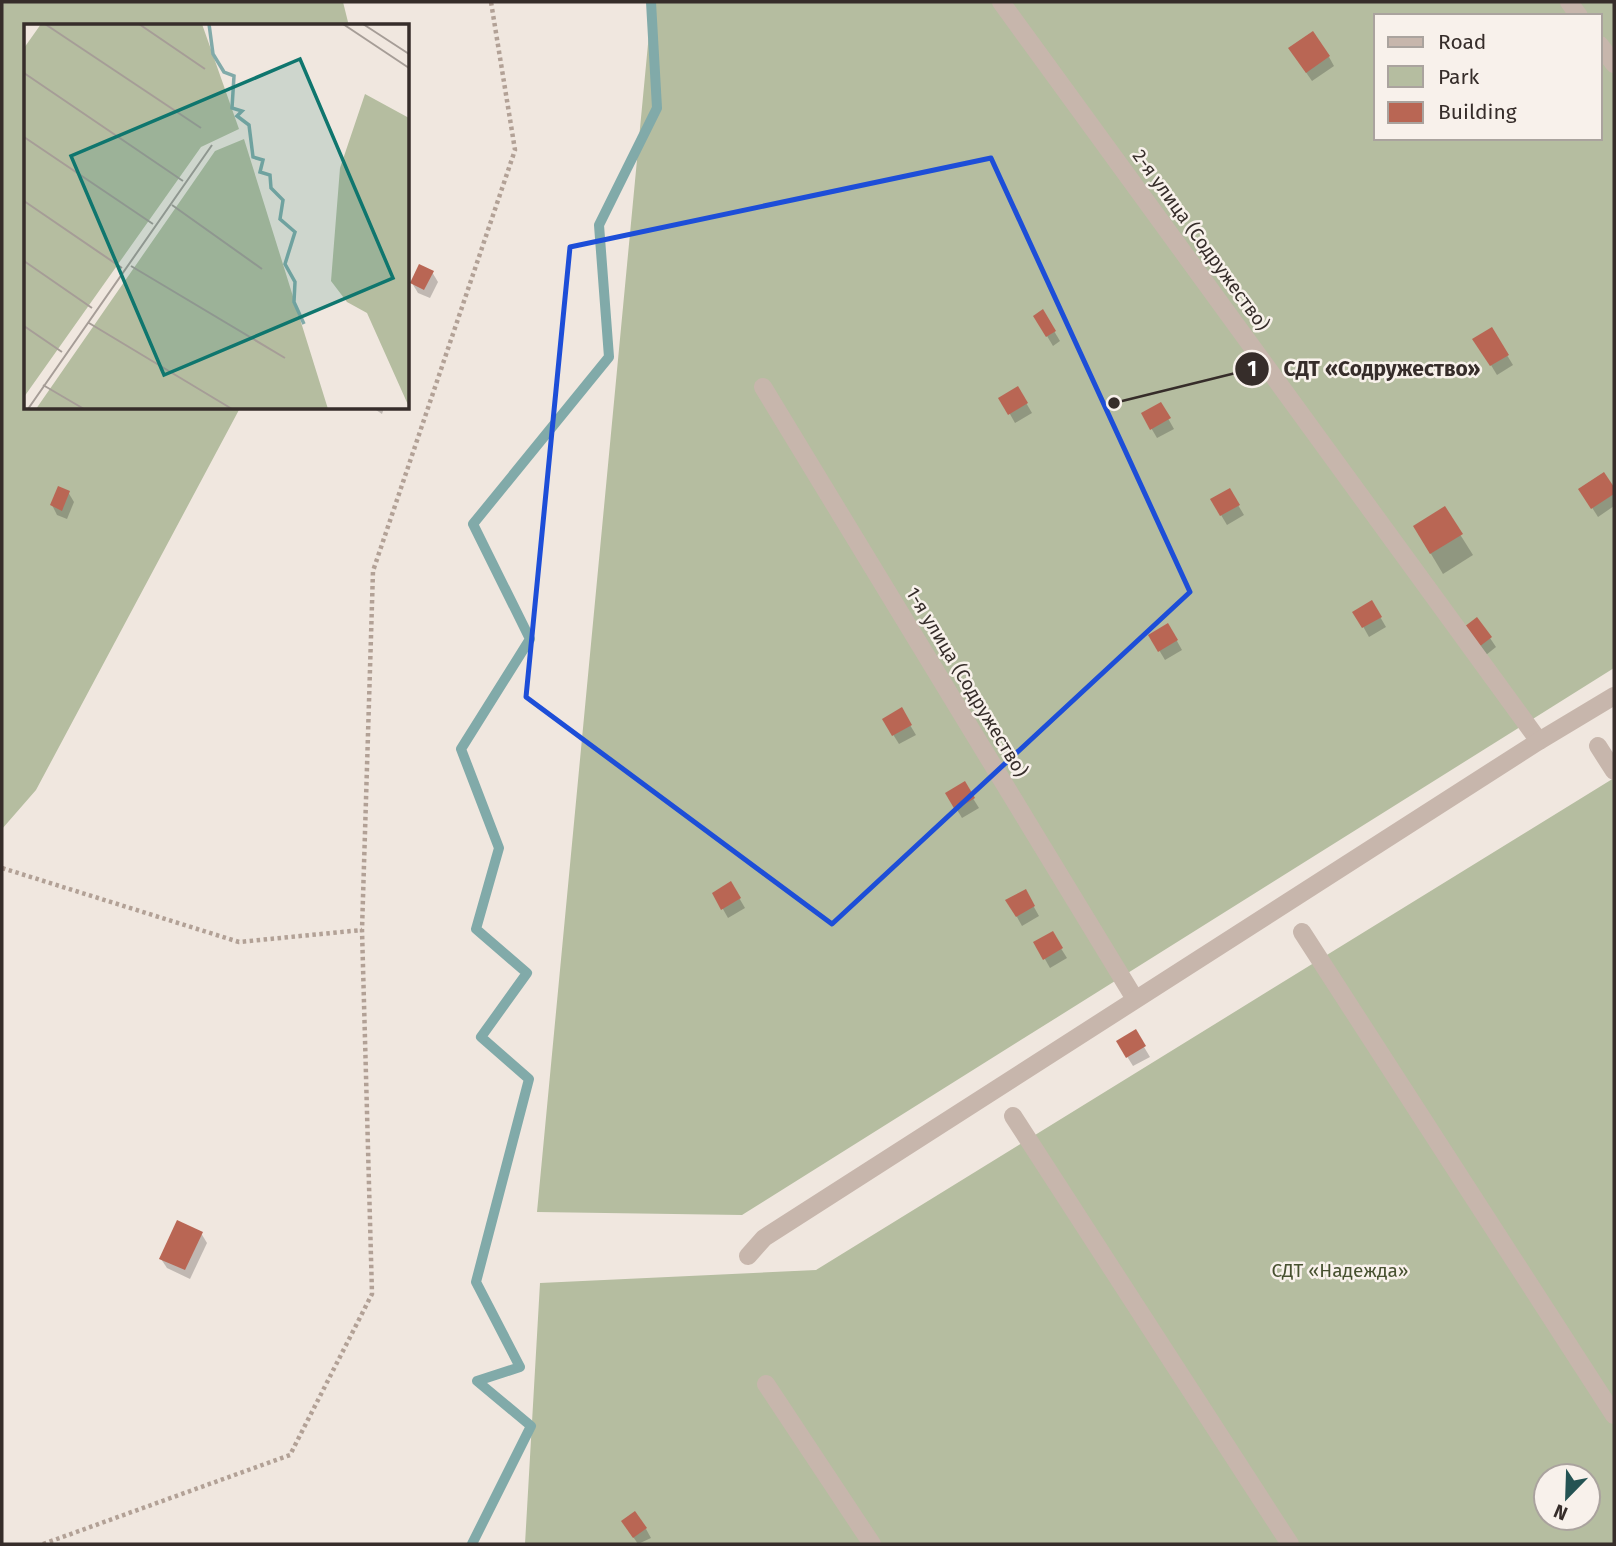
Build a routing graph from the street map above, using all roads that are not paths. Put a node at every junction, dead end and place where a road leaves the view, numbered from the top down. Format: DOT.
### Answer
graph roads {
  1 [pos="1001,2"];
  2 [pos="1602,48"];
  3 [pos="1614,64"];
  4 [pos="763,387"];
  5 [pos="1614,696"];
  6 [pos="1539,741"];
  7 [pos="1598,746"];
  8 [pos="1614,771"];
  9 [pos="1302,932"];
  10 [pos="1135,999"];
  11 [pos="1013,1116"];
  12 [pos="748,1256"];
  13 [pos="766,1384"];
  14 [pos="1614,1415"];
  15 [pos="872,1544"];
  16 [pos="1290,1544"];
  1 -- 6 [label="street, 2-я улица (Содружество)"];
  2 -- 3 [label="street"];
  4 -- 10 [label="street, 1-я улица (Содружество)"];
  5 -- 6 [label="street"];
  6 -- 10 [label="street"];
  7 -- 8 [label="street"];
  9 -- 14 [label="street"];
  10 -- 12 [label="street"];
  11 -- 16 [label="street"];
  13 -- 15 [label="street"];
}
